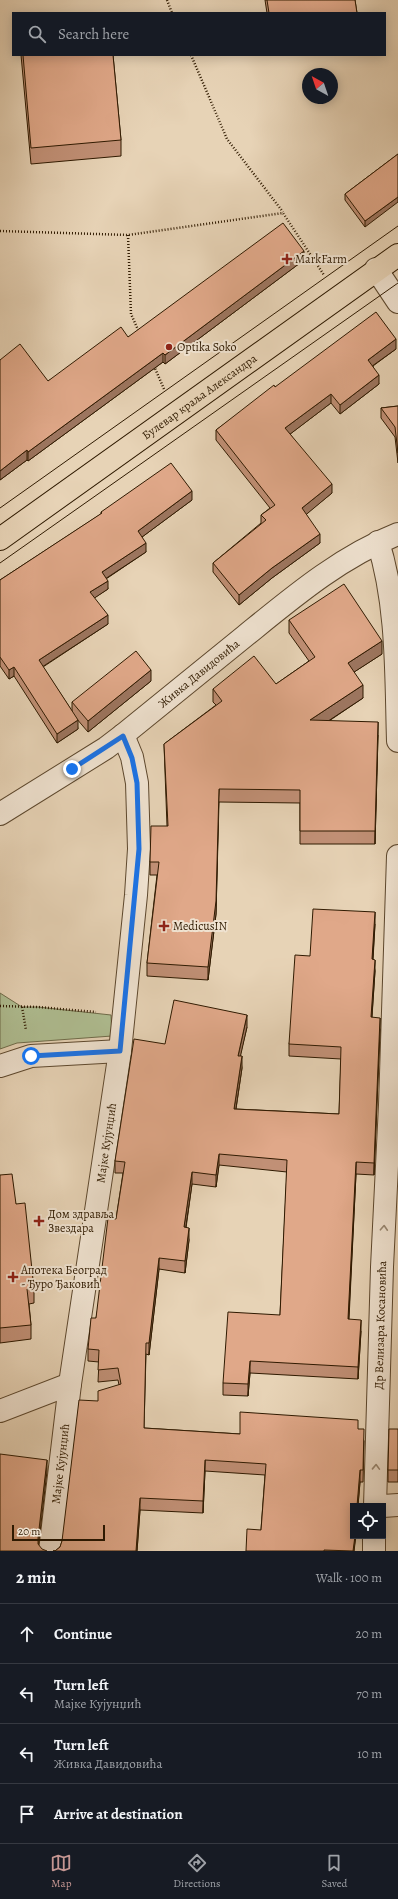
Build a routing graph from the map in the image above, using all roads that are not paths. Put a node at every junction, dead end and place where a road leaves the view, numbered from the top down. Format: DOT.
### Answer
graph roads {
  1 [pos="398,255"];
  2 [pos="376,269"];
  3 [pos="398,302"];
  4 [pos="398,534"];
  5 [pos="0,539"];
  6 [pos="378,542"];
  7 [pos="123,736"];
  8 [pos="398,741"];
  9 [pos="0,814"];
  10 [pos="398,856"];
  11 [pos="120,1051"];
  12 [pos="0,1066"];
  13 [pos="394,1105"];
  14 [pos="70,1384"];
  15 [pos="0,1411"];
  16 [pos="375,1503"];
  17 [pos="398,1505"];
  18 [pos="386,1506"];
  19 [pos="374,1539"];
  20 [pos="50,1551"];
  21 [pos="374,1551"];
  1 -- 2 [label="main road, Булевар краља Александра"];
  2 -- 3 [label="street"];
  2 -- 5 [label="main road, Булевар краља Александра"];
  4 -- 6 [label="street, Живка Давидовића"];
  6 -- 7 [label="street, Живка Давидовића"];
  6 -- 8 [label="street"];
  7 -- 9 [label="street, Живка Давидовића"];
  7 -- 11 [label="street, Мајке Кујунџић"];
  10 -- 13 [label="street, Др Велизара Косановића"];
  11 -- 12 [label="street"];
  11 -- 14 [label="street, Мајке Кујунџић"];
  16 -- 13 [label="street, Др Велизара Косановића, one-way"];
  14 -- 15 [label="street"];
  14 -- 20 [label="street, Мајке Кујунџић"];
  17 -- 18 [label="street"];
  19 -- 21 [label="street"];
}
